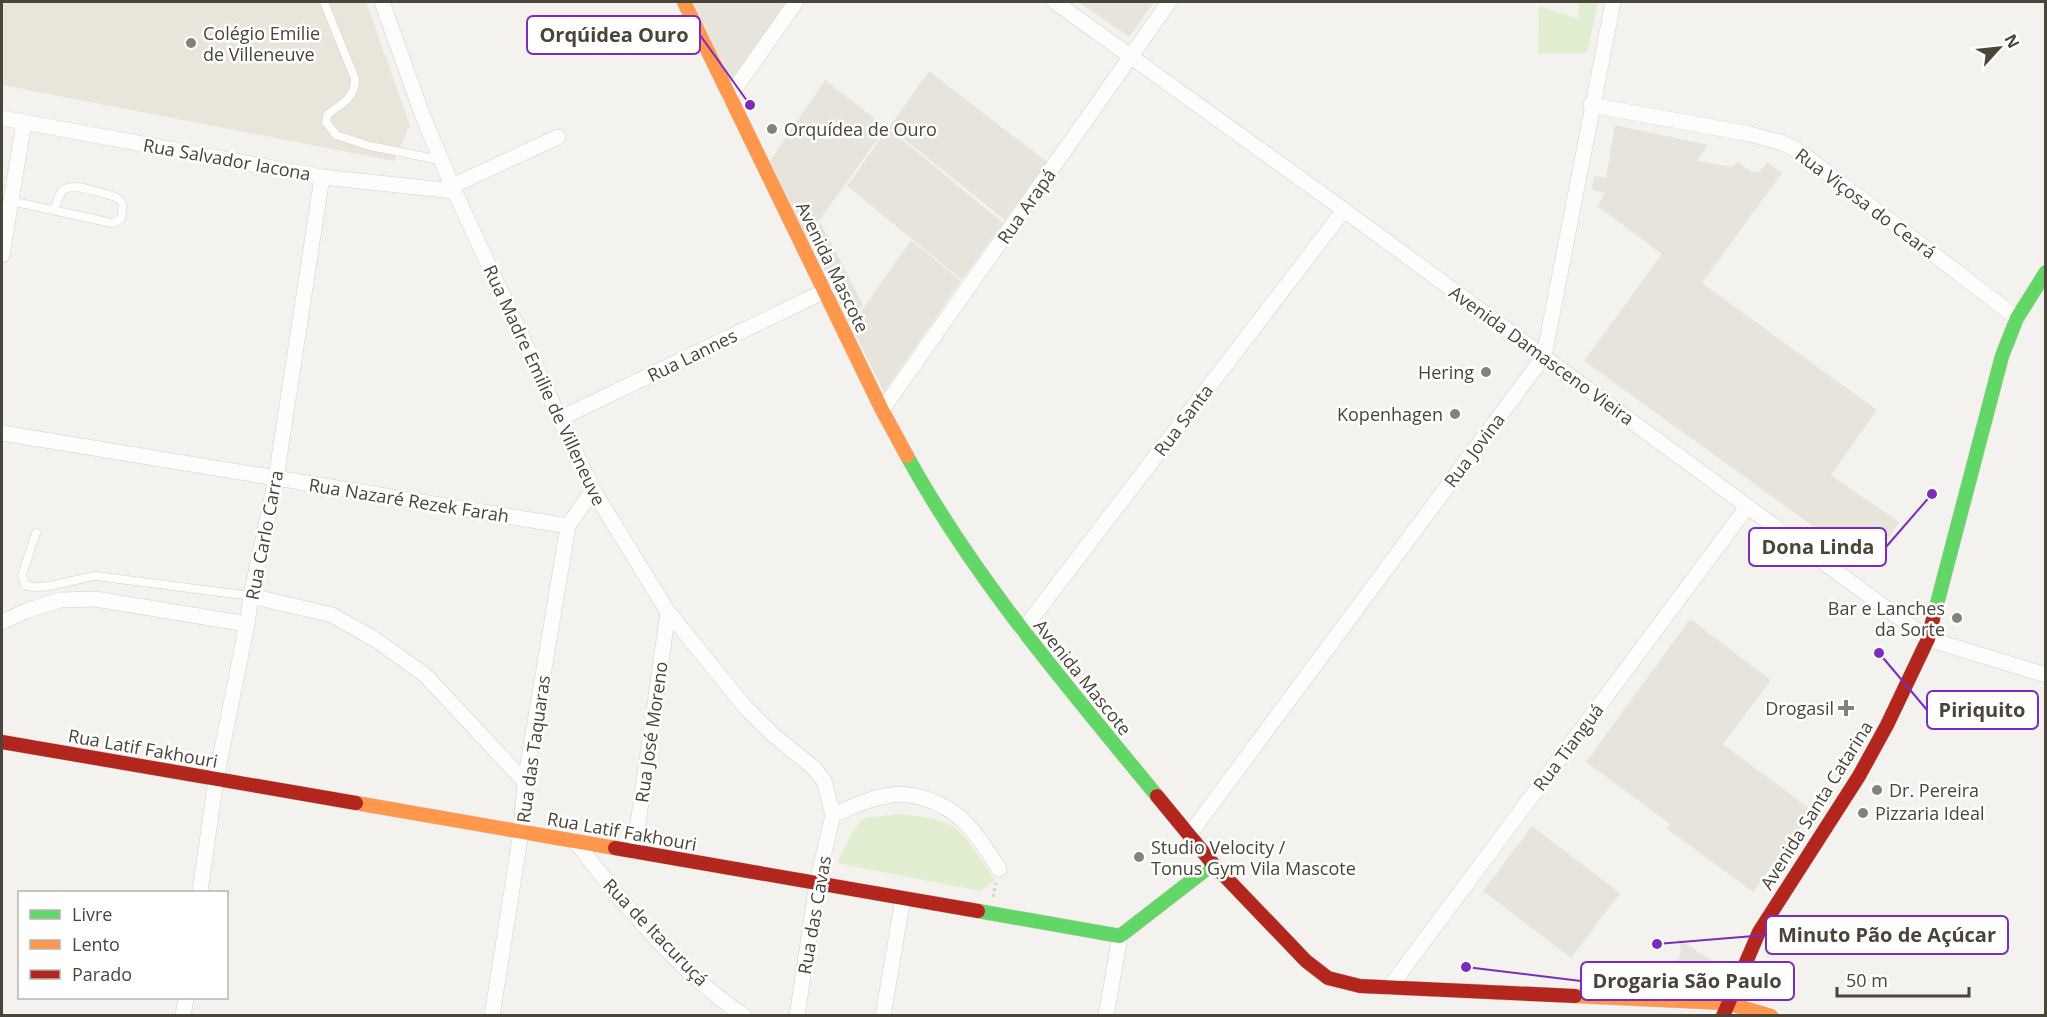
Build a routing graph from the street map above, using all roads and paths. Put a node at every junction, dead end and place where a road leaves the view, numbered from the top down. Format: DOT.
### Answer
graph roads {
  1 [pos="324,2"];
  2 [pos="382,2"];
  3 [pos="684,2"];
  4 [pos="796,2"];
  5 [pos="1055,2"];
  6 [pos="1169,2"];
  7 [pos="1613,2"];
  8 [pos="1130,57"];
  9 [pos="729,98"];
  10 [pos="1591,105"];
  11 [pos="2,118"];
  12 [pos="24,123"];
  13 [pos="558,137"];
  14 [pos="442,161"];
  15 [pos="322,177"];
  16 [pos="453,189"];
  17 [pos="10,201"];
  18 [pos="55,210"];
  19 [pos="1344,210"];
  20 [pos="2,255"];
  21 [pos="2046,272"];
  22 [pos="825,291"];
  23 [pos="2017,318"];
  24 [pos="1544,356"];
  25 [pos="882,410"];
  26 [pos="559,419"];
  27 [pos="2,433"];
  28 [pos="276,478"];
  29 [pos="593,490"];
  30 [pos="1747,507"];
  31 [pos="568,526"];
  32 [pos="36,533"];
  33 [pos="250,596"];
  34 [pos="668,612"];
  35 [pos="2,622"];
  36 [pos="247,624"];
  37 [pos="1022,631"];
  38 [pos="1928,639"];
  39 [pos="2046,675"];
  40 [pos="2,742"];
  41 [pos="216,779"];
  42 [pos="525,782"];
  43 [pos="833,815"];
  44 [pos="521,832"];
  45 [pos="1189,835"];
  46 [pos="574,841"];
  47 [pos="634,852"];
  48 [pos="1213,864"];
  49 [pos="999,869"];
  50 [pos="817,883"];
  51 [pos="200,891"];
  52 [pos="903,898"];
  53 [pos="990,913"];
  54 [pos="1120,936"];
  55 [pos="1389,988"];
  56 [pos="186,999"];
  57 [pos="1725,1009"];
  58 [pos="183,1016"];
  59 [pos="492,1016"];
  60 [pos="744,1016"];
  61 [pos="797,1016"];
  62 [pos="883,1016"];
  63 [pos="1106,1016"];
  64 [pos="1771,1016"];
  1 -- 14 [label="lane"];
  2 -- 14 [label="street, Rua Madre Emilie de Villeneuve"];
  3 -- 9 [label="street, Avenida Mascote"];
  4 -- 9 [label="street"];
  5 -- 8 [label="street, Avenida Damasceno Vieira"];
  6 -- 8 [label="street, Rua Arapá"];
  7 -- 10 [label="street, Rua Jovina"];
  8 -- 19 [label="street, Avenida Damasceno Vieira"];
  8 -- 25 [label="street, Rua Arapá"];
  9 -- 22 [label="street, Avenida Mascote"];
  10 -- 23 [label="street, Rua Viçosa do Ceará"];
  10 -- 24 [label="street, Rua Jovina"];
  11 -- 12 [label="street, Rua Salvador Iacona"];
  12 -- 15 [label="street, Rua Salvador Iacona"];
  12 -- 17 [label="street"];
  13 -- 16 [label="street"];
  14 -- 16 [label="street, Rua Madre Emilie de Villeneuve"];
  15 -- 16 [label="street, Rua Salvador Iacona"];
  15 -- 28 [label="street, Rua Carlo Carra"];
  16 -- 26 [label="street, Rua Madre Emilie de Villeneuve"];
  17 -- 18 [label="lane"];
  17 -- 20 [label="street"];
  18 -- 18 [label="lane"];
  19 -- 24 [label="street, Avenida Damasceno Vieira"];
  19 -- 37 [label="street, Rua Santa"];
  21 -- 23 [label="street, Avenida Santa Catarina"];
  22 -- 25 [label="street, Avenida Mascote"];
  22 -- 26 [label="street, Rua Lannes"];
  23 -- 38 [label="street, Avenida Santa Catarina"];
  24 -- 30 [label="street, Avenida Damasceno Vieira"];
  24 -- 45 [label="street, Rua Jovina"];
  25 -- 37 [label="street, Avenida Mascote"];
  26 -- 29 [label="street, Rua Madre Emilie de Villeneuve"];
  27 -- 28 [label="street, Rua Nazaré Rezek Farah"];
  28 -- 31 [label="street, Rua Nazaré Rezek Farah"];
  28 -- 33 [label="street, Rua Carlo Carra"];
  29 -- 31 [label="street, Rua das Taquaras"];
  29 -- 34 [label="street, Rua Madre Emilie de Villeneuve"];
  30 -- 38 [label="street, Avenida Damasceno Vieira"];
  30 -- 55 [label="street, Rua Tianguá"];
  31 -- 42 [label="street, Rua das Taquaras"];
  32 -- 33 [label="lane"];
  33 -- 36 [label="street, Rua Carlo Carra"];
  33 -- 42 [label="street"];
  34 -- 43 [label="street, Rua Madre Emilie de Villeneuve"];
  34 -- 47 [label="street, Rua José Moreno"];
  35 -- 36 [label="street"];
  36 -- 41 [label="street, Rua Carlo Carra"];
  37 -- 45 [label="street, Avenida Mascote"];
  38 -- 39 [label="street, Avenida Damasceno Vieira"];
  38 -- 57 [label="street, Avenida Santa Catarina"];
  40 -- 41 [label="street, Rua Latif Fakhouri"];
  41 -- 44 [label="street, Rua Latif Fakhouri"];
  41 -- 51 [label="street, Rua Carlo Carra"];
  42 -- 44 [label="street, Rua das Taquaras"];
  43 -- 49 [label="street"];
  43 -- 50 [label="street, Rua das Cavas"];
  44 -- 46 [label="street, Rua Latif Fakhouri"];
  44 -- 59 [label="street, Rua das Taquaras"];
  45 -- 48 [label="street, Avenida Mascote"];
  46 -- 47 [label="street, Rua Latif Fakhouri"];
  46 -- 60 [label="street, Rua de Itacuruçá"];
  47 -- 50 [label="street, Rua Latif Fakhouri"];
  48 -- 54 [label="street"];
  48 -- 55 [label="street, Avenida Mascote"];
  49 -- 53 [label="path"];
  50 -- 52 [label="street, Rua Latif Fakhouri"];
  50 -- 61 [label="street, Rua das Cavas"];
  52 -- 53 [label="street, Rua Latif Fakhouri"];
  52 -- 62 [label="street"];
  53 -- 54 [label="street, Rua Latif Fakhouri"];
  54 -- 63 [label="street"];
  55 -- 57 [label="street, Avenida Mascote"];
  56 -- 58 [label="street"];
  57 -- 64 [label="street, Avenida Mascote"];
}
